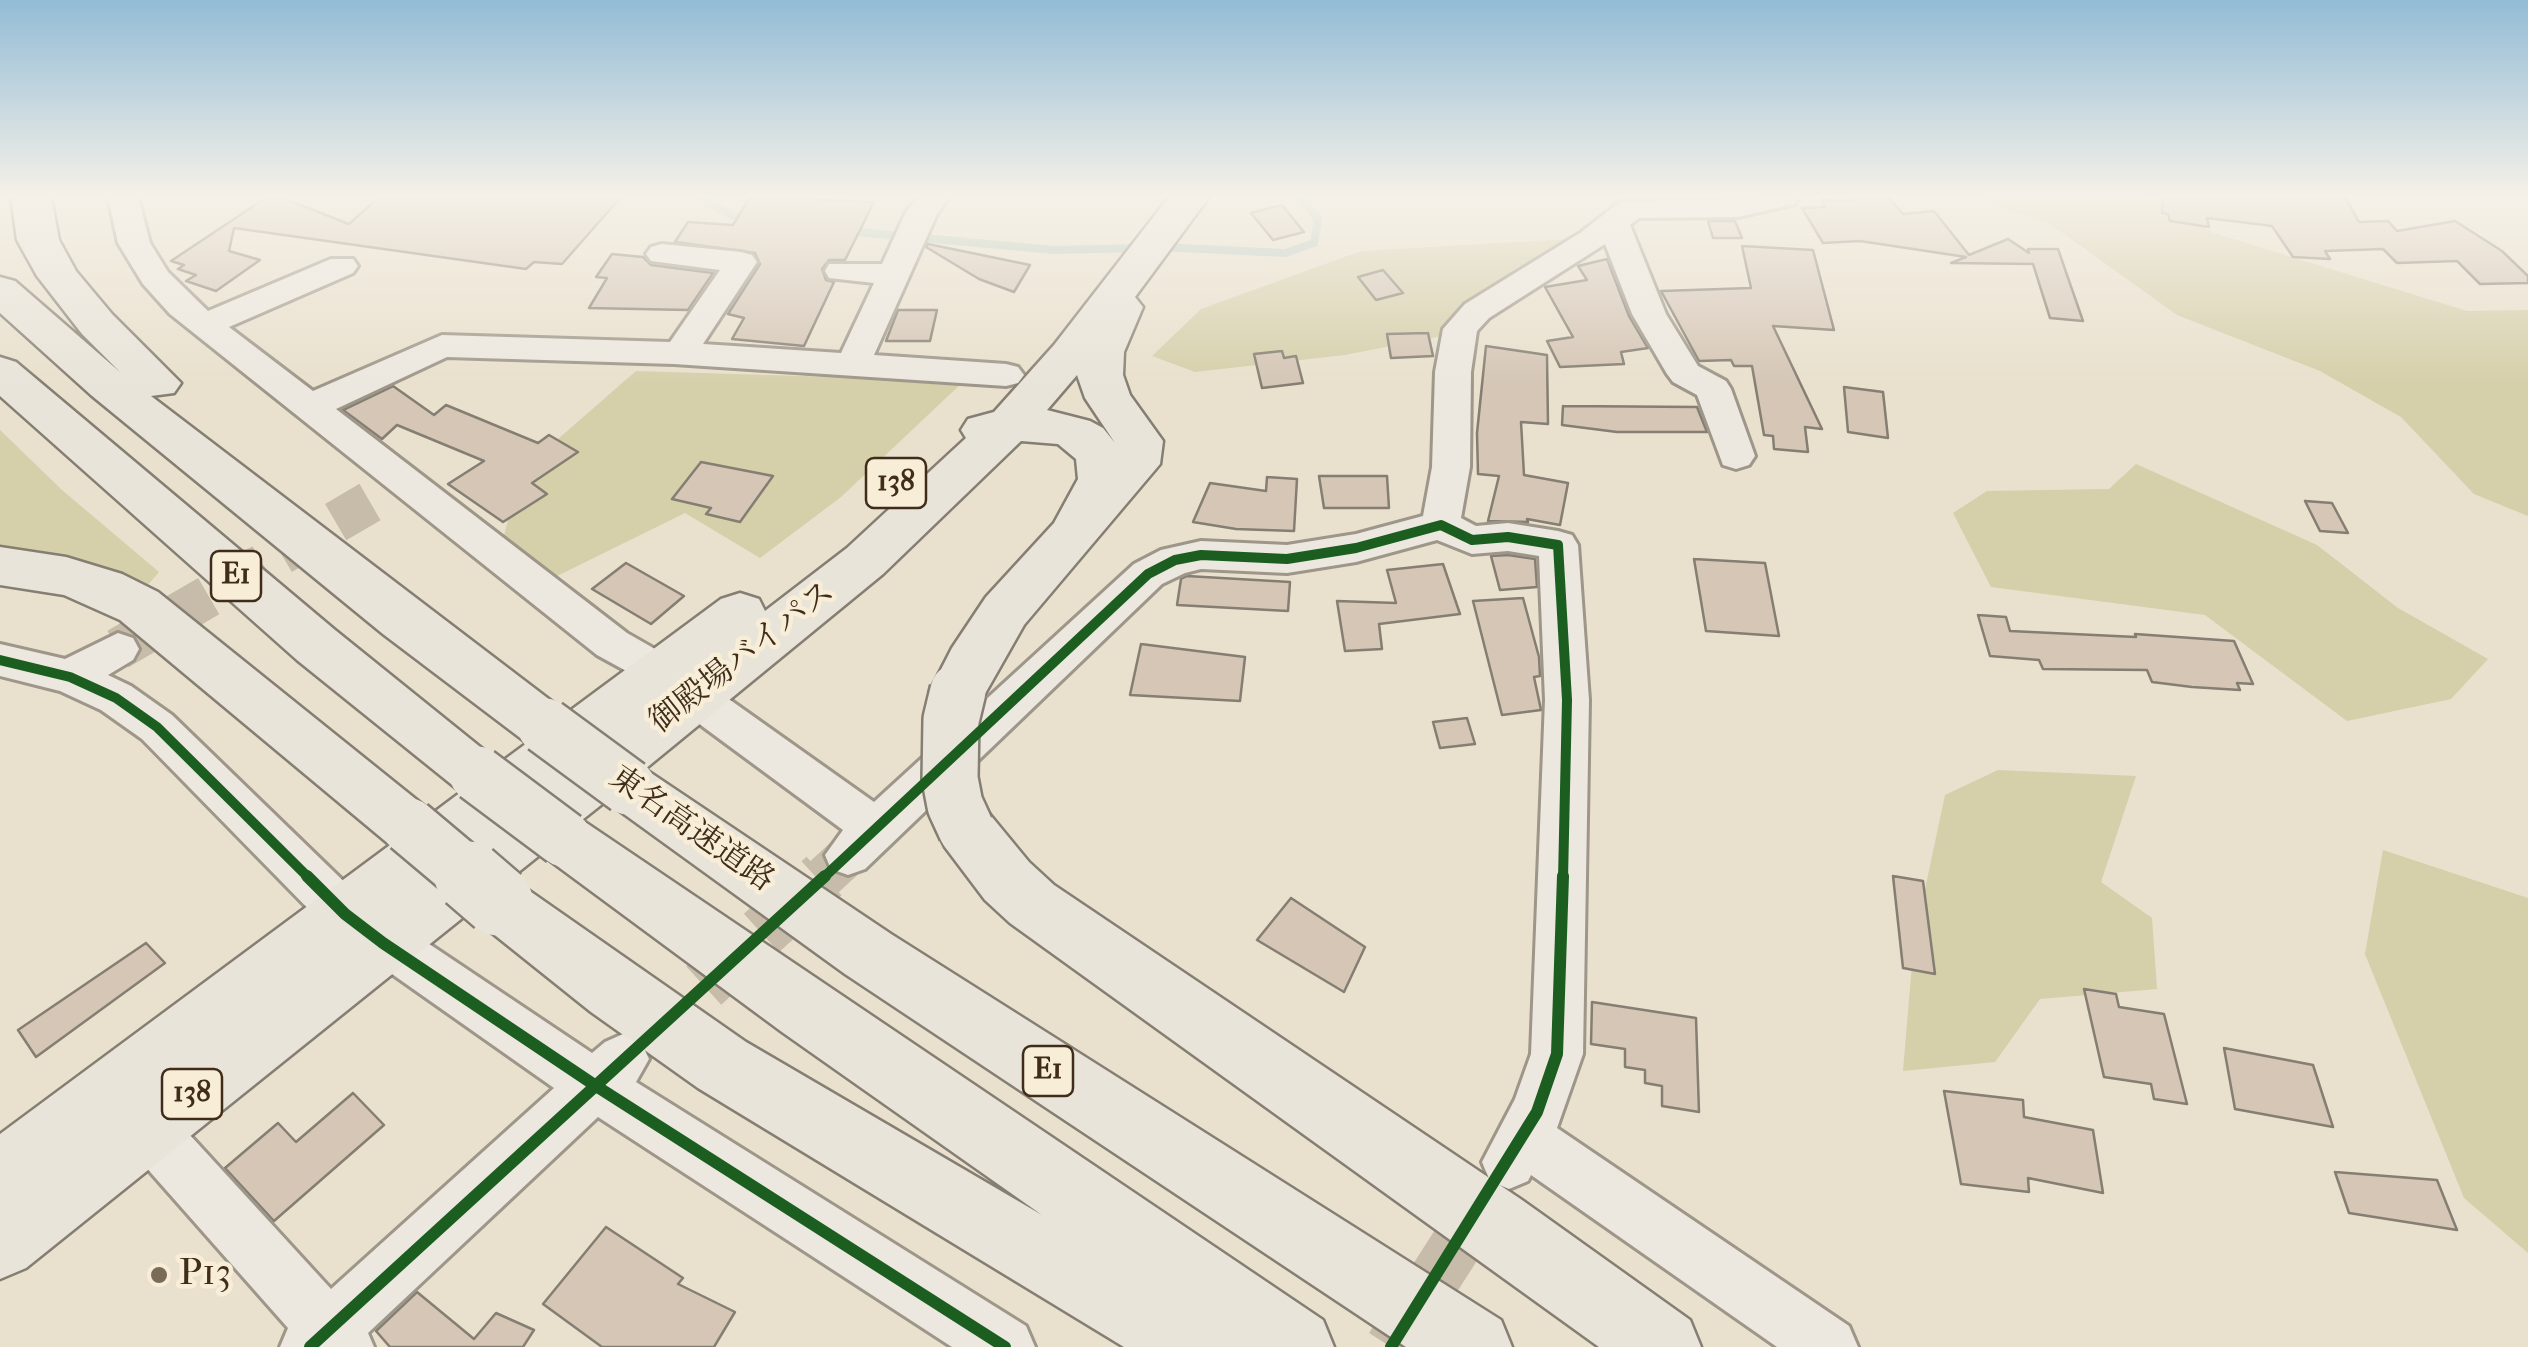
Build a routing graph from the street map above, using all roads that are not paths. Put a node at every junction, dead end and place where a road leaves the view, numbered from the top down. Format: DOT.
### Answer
graph roads {
  1 [pos="49,260"];
  2 [pos="144,260"];
  3 [pos="719,260"];
  4 [pos="900,260"];
  5 [pos="1122,260"];
  6 [pos="1127,260"];
  7 [pos="1551,260"];
  8 [pos="1636,260"];
  9 [pos="342,266"];
  10 [pos="840,271"];
  11 [pos="894,274"];
  12 [pos="0,290"];
  13 [pos="204,325"];
  14 [pos="680,353"];
  15 [pos="853,364"];
  16 [pos="0,372"];
  17 [pos="1008,400"];
  18 [pos="312,406"];
  19 [pos="1736,456"];
  20 [pos="404,482"];
  21 [pos="370,502"];
  22 [pos="1441,526"];
  23 [pos="1059,551"];
  24 [pos="0,566"];
  25 [pos="402,620"];
  26 [pos="118,649"];
  27 [pos="0,660"];
  28 [pos="70,677"];
  29 [pos="677,685"];
  30 [pos="364,929"];
  31 [pos="609,1072"];
  32 [pos="148,1129"];
  33 [pos="0,1178"];
  34 [pos="0,1242"];
  35 [pos="327,1342"];
  36 [pos="1005,1347"];
  37 [pos="1196,1347"];
  38 [pos="1296,1347"];
  39 [pos="1474,1347"];
  40 [pos="1663,1347"];
  41 [pos="1828,1347"];
  1 -- 25 [label="highway"];
  2 -- 13 [label="street"];
  3 -- 14 [label="street"];
  4 -- 11 [label="street"];
  5 -- 17 [label="highway, 御殿場バイパス / 138"];
  6 -- 23 [label="highway"];
  7 -- 22 [label="street"];
  8 -- 19 [label="street"];
  9 -- 13 [label="street"];
  10 -- 11 [label="street"];
  11 -- 15 [label="street"];
  12 -- 25 [label="highway, 東名高速道路 / E1"];
  13 -- 18 [label="street"];
  14 -- 15 [label="street"];
  14 -- 18 [label="street"];
  15 -- 17 [label="street"];
  16 -- 38 [label="highway, E1, bridge"];
  17 -- 23 [label="highway"];
  17 -- 29 [label="highway, 御殿場バイパス / 138"];
  17 -- 29 [label="highway, 御殿場バイパス / 138"];
  18 -- 20 [label="street"];
  20 -- 21 [label="street"];
  20 -- 29 [label="street"];
  22 -- 29 [label="street"];
  22 -- 41 [label="street"];
  23 -- 40 [label="highway, bridge"];
  24 -- 37 [label="highway, bridge"];
  25 -- 39 [label="highway, 東名高速道路 / E1, bridge"];
  26 -- 28 [label="street"];
  27 -- 28 [label="street"];
  28 -- 30 [label="street"];
  29 -- 30 [label="highway, 御殿場バイパス / 138"];
  30 -- 31 [label="street"];
  30 -- 32 [label="highway, 御殿場バイパス / 138"];
  30 -- 33 [label="highway, 御殿場バイパス / 138"];
  31 -- 35 [label="street"];
  31 -- 36 [label="street"];
  32 -- 34 [label="highway, 御殿場バイパス / 138"];
  32 -- 35 [label="street"];
}
